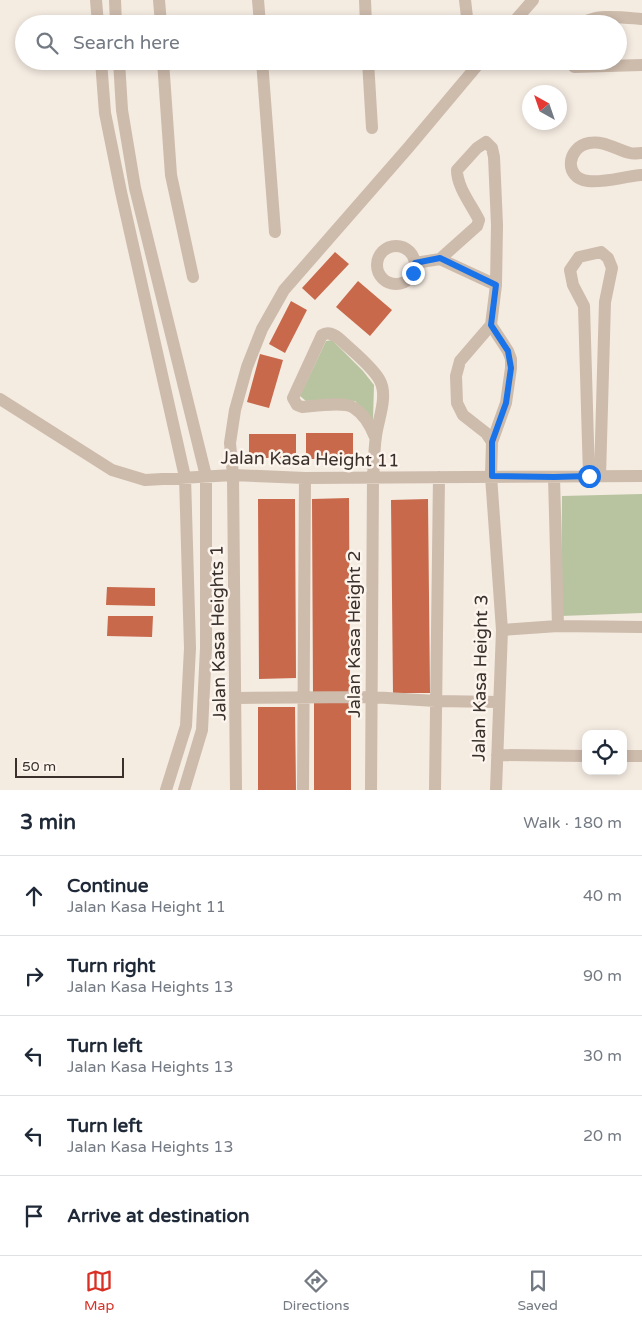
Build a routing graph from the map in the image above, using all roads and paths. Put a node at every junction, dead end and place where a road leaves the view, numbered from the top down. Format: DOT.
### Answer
graph roads {
  1 [pos="96,0"];
  2 [pos="115,0"];
  3 [pos="159,0"];
  4 [pos="258,0"];
  5 [pos="365,0"];
  6 [pos="465,0"];
  7 [pos="533,0"];
  8 [pos="97,15"];
  9 [pos="116,15"];
  10 [pos="160,15"];
  11 [pos="259,15"];
  12 [pos="366,15"];
  13 [pos="467,15"];
  14 [pos="520,15"];
  15 [pos="627,18"];
  16 [pos="642,19"];
  17 [pos="627,65"];
  18 [pos="642,65"];
  19 [pos="102,70"];
  20 [pos="120,70"];
  21 [pos="164,70"];
  22 [pos="263,70"];
  23 [pos="369,70"];
  24 [pos="473,70"];
  25 [pos="372,128"];
  26 [pos="636,153"];
  27 [pos="642,175"];
  28 [pos="628,176"];
  29 [pos="497,225"];
  30 [pos="477,226"];
  31 [pos="275,232"];
  32 [pos="440,258"];
  33 [pos="415,263"];
  34 [pos="193,277"];
  35 [pos="496,285"];
  36 [pos="605,302"];
  37 [pos="584,306"];
  38 [pos="491,325"];
  39 [pos="0,399"];
  40 [pos="601,420"];
  41 [pos="587,422"];
  42 [pos="375,437"];
  43 [pos="492,442"];
  44 [pos="233,475"];
  45 [pos="206,476"];
  46 [pos="492,476"];
  47 [pos="595,476"];
  48 [pos="642,476"];
  49 [pos="186,477"];
  50 [pos="439,477"];
  51 [pos="554,477"];
  52 [pos="305,478"];
  53 [pos="373,478"];
  54 [pos="558,626"];
  55 [pos="642,627"];
  56 [pos="502,630"];
  57 [pos="372,697"];
  58 [pos="236,698"];
  59 [pos="304,698"];
  60 [pos="436,701"];
  61 [pos="499,702"];
  62 [pos="497,755"];
  63 [pos="582,756"];
  64 [pos="627,756"];
  65 [pos="642,756"];
  66 [pos="166,790"];
  67 [pos="184,790"];
  68 [pos="236,790"];
  69 [pos="303,790"];
  70 [pos="371,790"];
  71 [pos="435,790"];
  72 [pos="496,790"];
  1 -- 8 [label="street"];
  2 -- 9 [label="street"];
  3 -- 10 [label="street"];
  4 -- 11 [label="street"];
  5 -- 12 [label="street"];
  6 -- 13 [label="street"];
  7 -- 14 [label="street"];
  15 -- 16 [label="street"];
  17 -- 18 [label="street"];
  19 -- 49 [label="street"];
  20 -- 45 [label="street"];
  21 -- 34 [label="street"];
  22 -- 31 [label="street"];
  23 -- 25 [label="street"];
  24 -- 44 [label="street, Jalan Kasa Heights 1"];
  26 -- 28 [label="street"];
  26 -- 28 [label="street"];
  27 -- 28 [label="street"];
  29 -- 30 [label="street"];
  29 -- 30 [label="street"];
  29 -- 35 [label="street"];
  30 -- 32 [label="street"];
  32 -- 33 [label="street"];
  32 -- 35 [label="street"];
  35 -- 38 [label="street"];
  36 -- 37 [label="street"];
  36 -- 37 [label="street"];
  36 -- 40 [label="street"];
  37 -- 41 [label="street"];
  38 -- 43 [label="street, Jalan Kasa Height 3"];
  38 -- 43 [label="street"];
  39 -- 49 [label="street, Jalan Kasa Height 11"];
  40 -- 41 [label="street"];
  40 -- 47 [label="street"];
  41 -- 47 [label="street"];
  42 -- 42 [label="street, Jalan Kasa Height 2"];
  42 -- 53 [label="street, Jalan Kasa Height 2"];
  43 -- 46 [label="street, Jalan Kasa Height 3"];
  44 -- 45 [label="street, Jalan Kasa Height 11"];
  44 -- 52 [label="street, Jalan Kasa Height 11"];
  44 -- 58 [label="street, Jalan Kasa Heights 1"];
  45 -- 49 [label="street, Jalan Kasa Height 11"];
  45 -- 67 [label="street"];
  46 -- 50 [label="street, Jalan Kasa Height 11"];
  46 -- 51 [label="street, Jalan Kasa Height 11"];
  46 -- 56 [label="street, Jalan Kasa Height 3"];
  47 -- 48 [label="street, Jalan Kasa Height 11"];
  47 -- 51 [label="street, Jalan Kasa Height 11"];
  49 -- 66 [label="street"];
  50 -- 53 [label="street, Jalan Kasa Height 11"];
  50 -- 60 [label="street"];
  51 -- 54 [label="street"];
  52 -- 53 [label="street, Jalan Kasa Height 11"];
  52 -- 59 [label="street"];
  53 -- 57 [label="street, Jalan Kasa Height 2"];
  54 -- 55 [label="street"];
  54 -- 56 [label="street"];
  56 -- 61 [label="street, Jalan Kasa Height 3"];
  57 -- 59 [label="street"];
  57 -- 60 [label="street"];
  57 -- 70 [label="street, Jalan Kasa Height 2"];
  58 -- 59 [label="street"];
  58 -- 68 [label="street, Jalan Kasa Heights 1"];
  59 -- 69 [label="street"];
  60 -- 61 [label="street"];
  60 -- 71 [label="street"];
  61 -- 62 [label="street, Jalan Kasa Height 3"];
  62 -- 63 [label="street"];
  62 -- 72 [label="street, Jalan Kasa Height 3"];
  64 -- 65 [label="street"];
}
